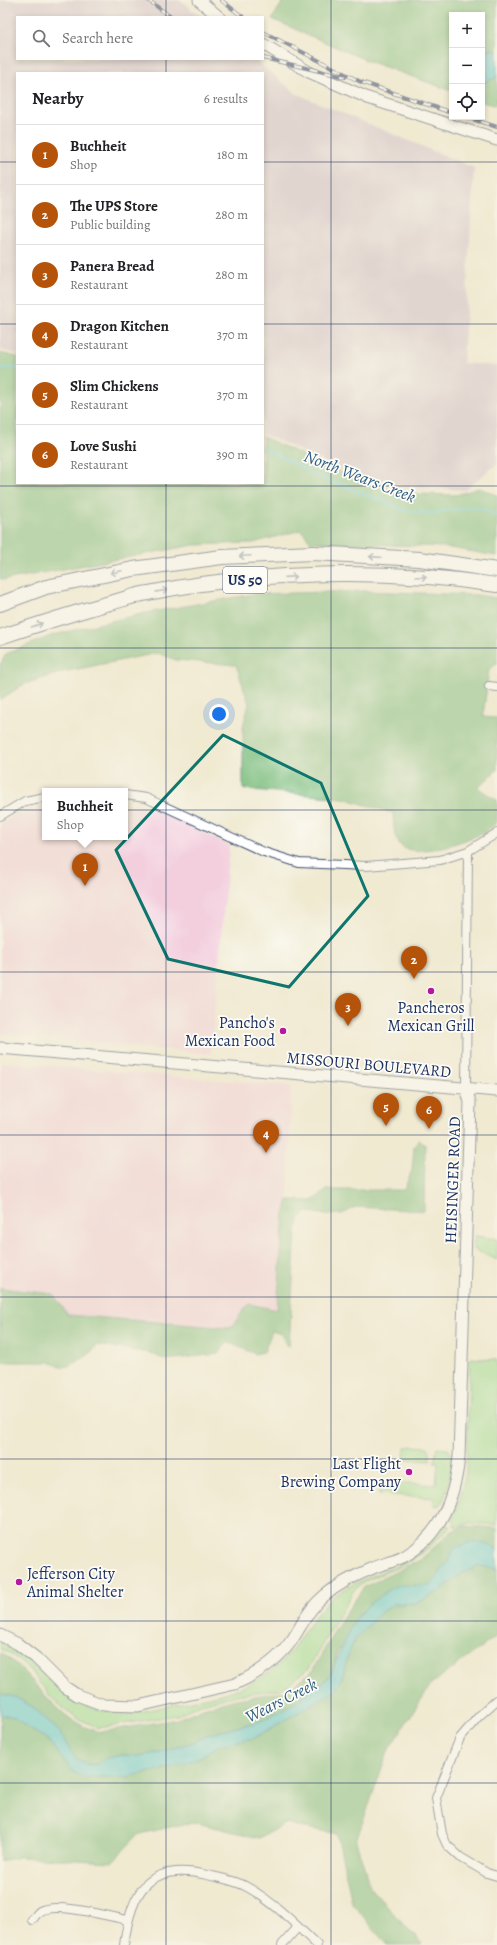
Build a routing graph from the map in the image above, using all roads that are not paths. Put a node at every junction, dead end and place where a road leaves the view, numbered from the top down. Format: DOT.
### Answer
graph roads {
  1 [pos="199,0"];
  2 [pos="219,16"];
  3 [pos="264,45"];
  4 [pos="497,140"];
  5 [pos="497,570"];
  6 [pos="497,585"];
  7 [pos="0,604"];
  8 [pos="0,638"];
  9 [pos="128,795"];
  10 [pos="42,798"];
  11 [pos="0,816"];
  12 [pos="497,833"];
  13 [pos="468,851"];
  14 [pos="0,1048"];
  15 [pos="466,1088"];
  16 [pos="497,1091"];
  17 [pos="0,1635"];
  18 [pos="497,1700"];
  19 [pos="497,1876"];
  20 [pos="32,1920"];
  21 [pos="127,1920"];
  22 [pos="298,1927"];
  23 [pos="124,1945"];
  24 [pos="282,1945"];
  25 [pos="317,1945"];
  1 -- 2 [label="street"];
  3 -- 4 [label="street"];
  5 -- 7 [label="highway, US 50, one-way"];
  8 -- 6 [label="highway, US 50, one-way"];
  9 -- 13 [label="street"];
  10 -- 11 [label="street"];
  12 -- 13 [label="street"];
  13 -- 15 [label="street, HEISINGER ROAD"];
  14 -- 15 [label="street, MISSOURI BOULEVARD"];
  15 -- 16 [label="street, MISSOURI BOULEVARD"];
  15 -- 17 [label="street, HEISINGER ROAD"];
  18 -- 19 [label="street"];
  20 -- 21 [label="street"];
  21 -- 22 [label="street"];
  21 -- 23 [label="street"];
  22 -- 24 [label="street"];
  22 -- 25 [label="street"];
}
